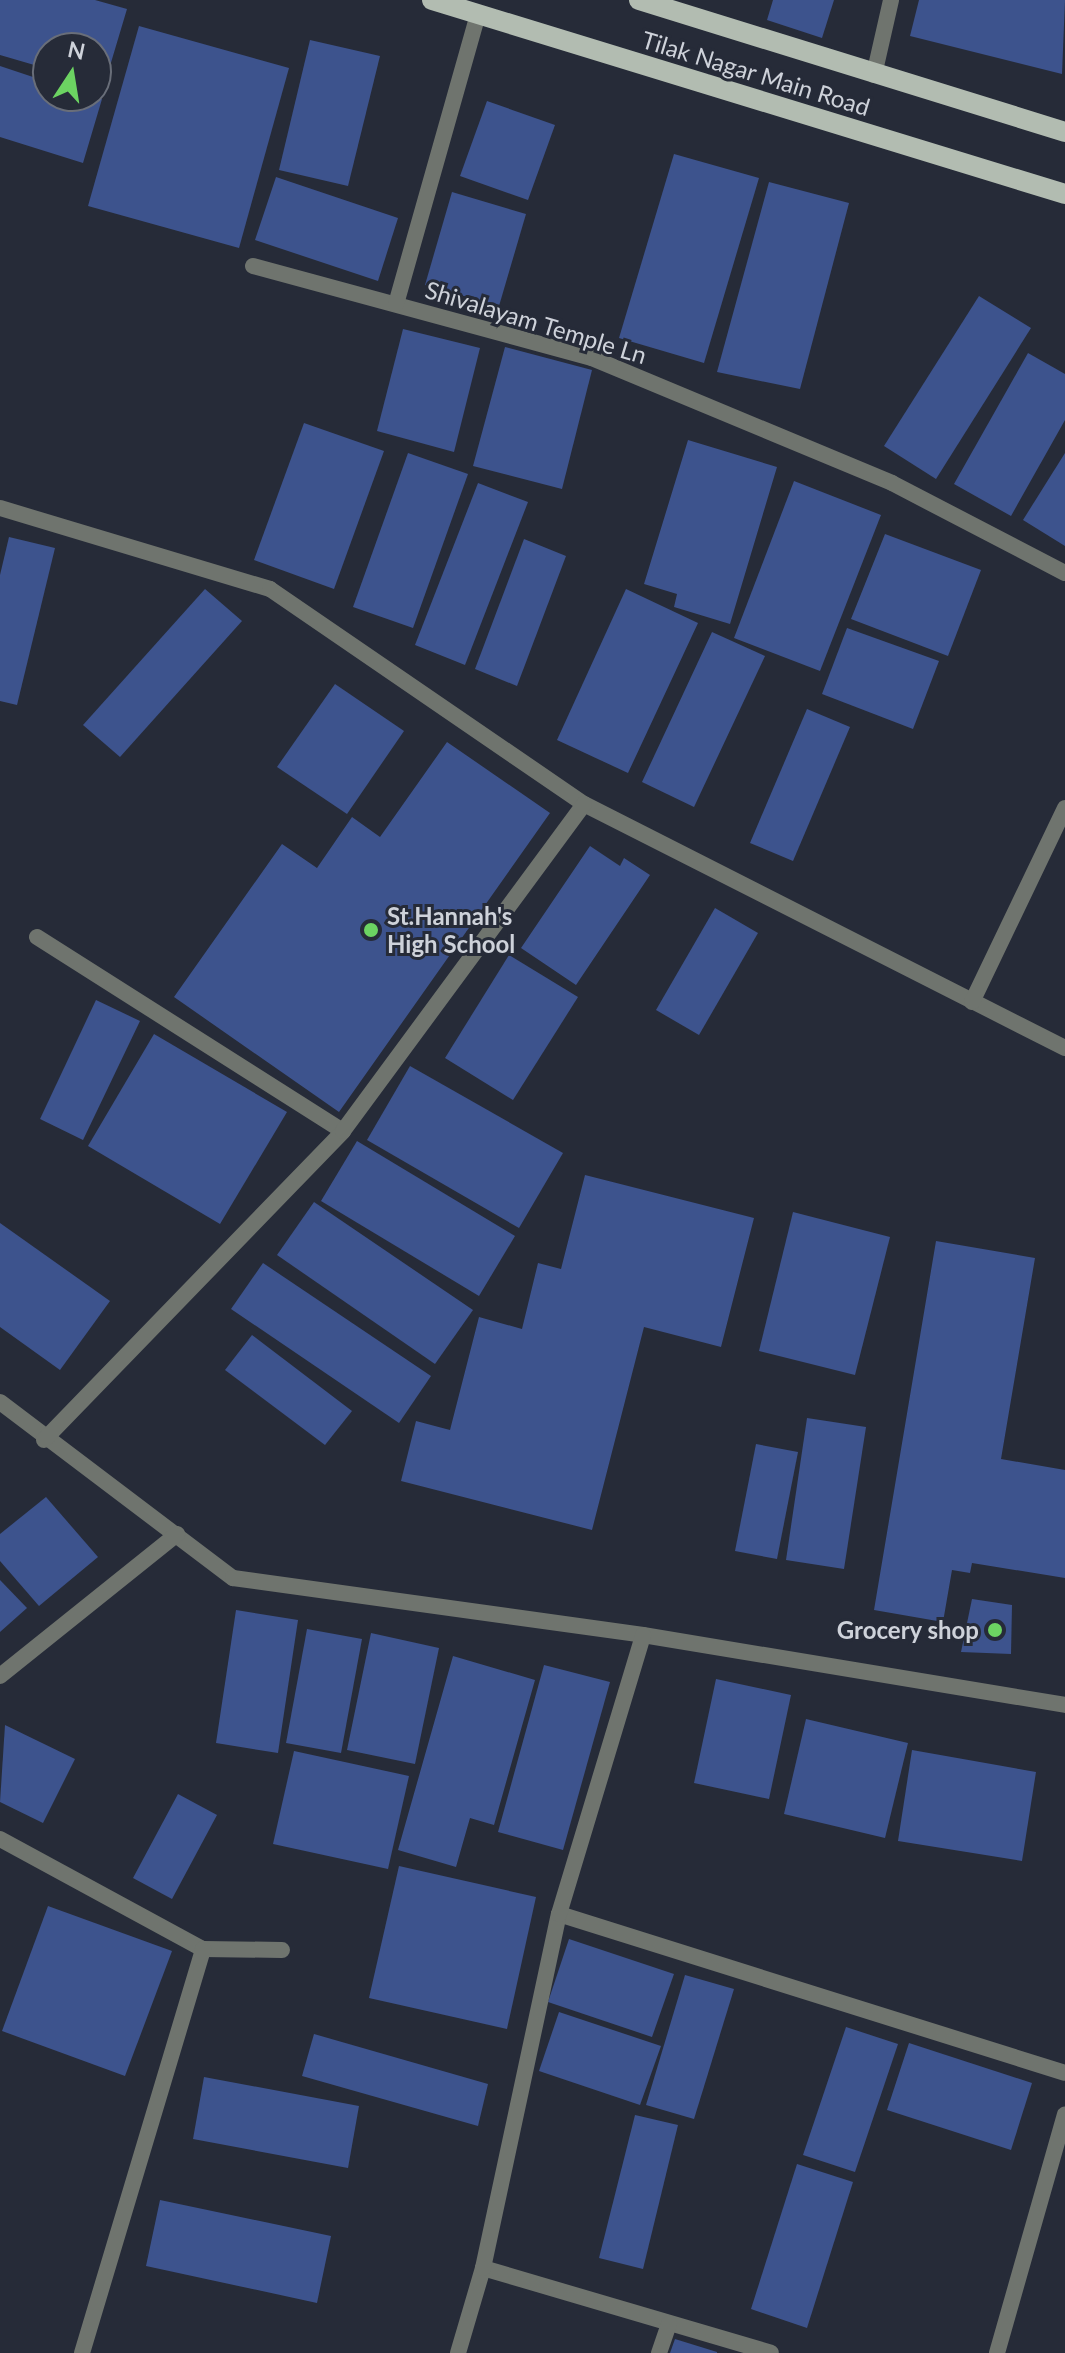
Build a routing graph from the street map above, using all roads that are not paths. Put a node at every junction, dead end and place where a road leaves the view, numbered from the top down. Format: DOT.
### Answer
graph roads {
  1 [pos="432,0"];
  2 [pos="639,0"];
  3 [pos="891,0"];
  4 [pos="478,14"];
  5 [pos="874,75"];
  6 [pos="1065,132"];
  7 [pos="1065,194"];
  8 [pos="253,266"];
  9 [pos="396,304"];
  10 [pos="0,508"];
  11 [pos="1065,573"];
  12 [pos="584,804"];
  13 [pos="1065,808"];
  14 [pos="37,937"];
  15 [pos="972,1002"];
  16 [pos="1065,1048"];
  17 [pos="343,1131"];
  18 [pos="0,1402"];
  19 [pos="44,1440"];
  20 [pos="177,1534"];
  21 [pos="643,1635"];
  22 [pos="0,1676"];
  23 [pos="1065,1705"];
  24 [pos="0,1839"];
  25 [pos="559,1914"];
  26 [pos="203,1949"];
  27 [pos="282,1950"];
  28 [pos="1065,2073"];
  29 [pos="1065,2115"];
  30 [pos="483,2268"];
  31 [pos="669,2324"];
  32 [pos="82,2353"];
  33 [pos="458,2353"];
  34 [pos="659,2353"];
  35 [pos="771,2353"];
  36 [pos="997,2353"];
  1 -- 4 [label="main road, Tilak Nagar Main Road"];
  2 -- 5 [label="main road, Tilak Nagar Main Road"];
  3 -- 5 [label="street"];
  4 -- 7 [label="main road, Tilak Nagar Main Road"];
  4 -- 9 [label="street, Shivalayam Temple Ln"];
  5 -- 6 [label="main road, Tilak Nagar Main Road"];
  8 -- 9 [label="street"];
  9 -- 11 [label="street, Shivalayam Temple Ln"];
  10 -- 12 [label="street"];
  12 -- 15 [label="street"];
  12 -- 17 [label="street"];
  13 -- 15 [label="street"];
  14 -- 17 [label="street"];
  15 -- 16 [label="street"];
  17 -- 19 [label="street"];
  18 -- 19 [label="street"];
  19 -- 20 [label="street"];
  20 -- 21 [label="street"];
  20 -- 22 [label="street"];
  21 -- 23 [label="street"];
  21 -- 25 [label="street"];
  24 -- 26 [label="street"];
  25 -- 28 [label="street"];
  25 -- 30 [label="street"];
  26 -- 27 [label="street"];
  26 -- 32 [label="street"];
  29 -- 36 [label="street"];
  30 -- 31 [label="street"];
  30 -- 33 [label="street"];
  31 -- 34 [label="street"];
  31 -- 35 [label="street"];
}
